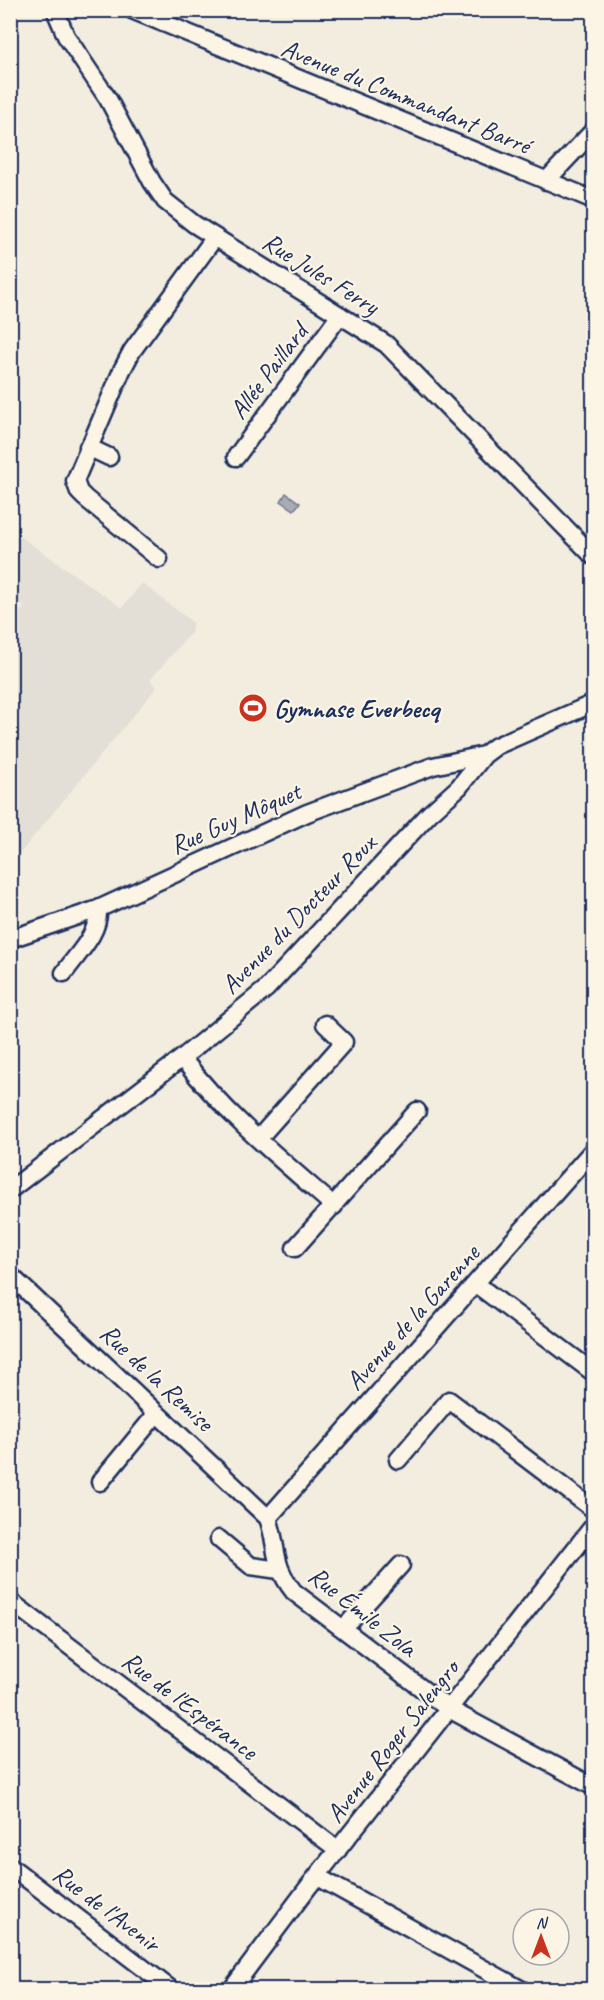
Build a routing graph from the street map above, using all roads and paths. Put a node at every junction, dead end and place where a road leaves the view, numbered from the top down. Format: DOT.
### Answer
graph roads {
  1 [pos="56,10"];
  2 [pos="132,10"];
  3 [pos="594,130"];
  4 [pos="546,181"];
  5 [pos="594,201"];
  6 [pos="215,237"];
  7 [pos="340,315"];
  8 [pos="88,447"];
  9 [pos="109,457"];
  10 [pos="236,457"];
  11 [pos="593,556"];
  12 [pos="159,559"];
  13 [pos="594,703"];
  14 [pos="483,755"];
  15 [pos="98,909"];
  16 [pos="10,939"];
  17 [pos="64,973"];
  18 [pos="326,1024"];
  19 [pos="182,1058"];
  20 [pos="417,1111"];
  21 [pos="258,1139"];
  22 [pos="594,1149"];
  23 [pos="10,1190"];
  24 [pos="334,1206"];
  25 [pos="296,1248"];
  26 [pos="10,1275"];
  27 [pos="476,1284"];
  28 [pos="594,1373"];
  29 [pos="157,1413"];
  30 [pos="398,1460"];
  31 [pos="100,1482"];
  32 [pos="594,1510"];
  33 [pos="268,1518"];
  34 [pos="594,1525"];
  35 [pos="219,1539"];
  36 [pos="588,1543"];
  37 [pos="401,1565"];
  38 [pos="279,1570"];
  39 [pos="10,1601"];
  40 [pos="343,1629"];
  41 [pos="449,1709"];
  42 [pos="594,1787"];
  43 [pos="338,1850"];
  44 [pos="10,1866"];
  45 [pos="318,1877"];
  46 [pos="172,1989"];
  47 [pos="231,1989"];
  48 [pos="522,1989"];
  1 -- 6 [label="street, Rue Jules Ferry"];
  2 -- 4 [label="street, Avenue du Commandant Barré"];
  3 -- 4 [label="street"];
  4 -- 5 [label="street, Avenue du Commandant Barré"];
  6 -- 7 [label="street, Rue Jules Ferry"];
  6 -- 8 [label="street"];
  7 -- 10 [label="street, Allée Paillard"];
  7 -- 11 [label="street, Rue Jules Ferry"];
  8 -- 9 [label="street"];
  8 -- 12 [label="street"];
  13 -- 14 [label="street, Avenue du Docteur Roux"];
  14 -- 15 [label="street, Rue Guy Môquet"];
  14 -- 19 [label="street, Avenue du Docteur Roux"];
  15 -- 16 [label="street, Rue Guy Môquet"];
  15 -- 17 [label="street"];
  18 -- 21 [label="street"];
  19 -- 21 [label="street"];
  19 -- 23 [label="street, Avenue du Docteur Roux"];
  20 -- 24 [label="street"];
  21 -- 24 [label="street"];
  22 -- 27 [label="street, Avenue de la Garenne"];
  24 -- 25 [label="street"];
  26 -- 29 [label="street, Rue de la Remise"];
  27 -- 28 [label="street"];
  27 -- 33 [label="street, Avenue de la Garenne"];
  29 -- 31 [label="street"];
  29 -- 33 [label="street, Rue de la Remise"];
  30 -- 32 [label="street"];
  33 -- 38 [label="street, Rue Émile Zola"];
  34 -- 36 [label="street, Avenue Roger Salengro"];
  35 -- 38 [label="street, Rue Émile Zola"];
  36 -- 41 [label="street, Avenue Roger Salengro"];
  37 -- 40 [label="street"];
  38 -- 40 [label="street, Rue Émile Zola"];
  39 -- 43 [label="street, Rue de l'Espérance"];
  40 -- 41 [label="street, Rue Émile Zola"];
  41 -- 42 [label="street, Rue Émile Zola"];
  41 -- 43 [label="street, Avenue Roger Salengro"];
  43 -- 45 [label="street, Avenue Roger Salengro"];
  44 -- 46 [label="street, Rue de l'Avenir"];
  45 -- 47 [label="street, Avenue Roger Salengro"];
  45 -- 48 [label="street"];
}
